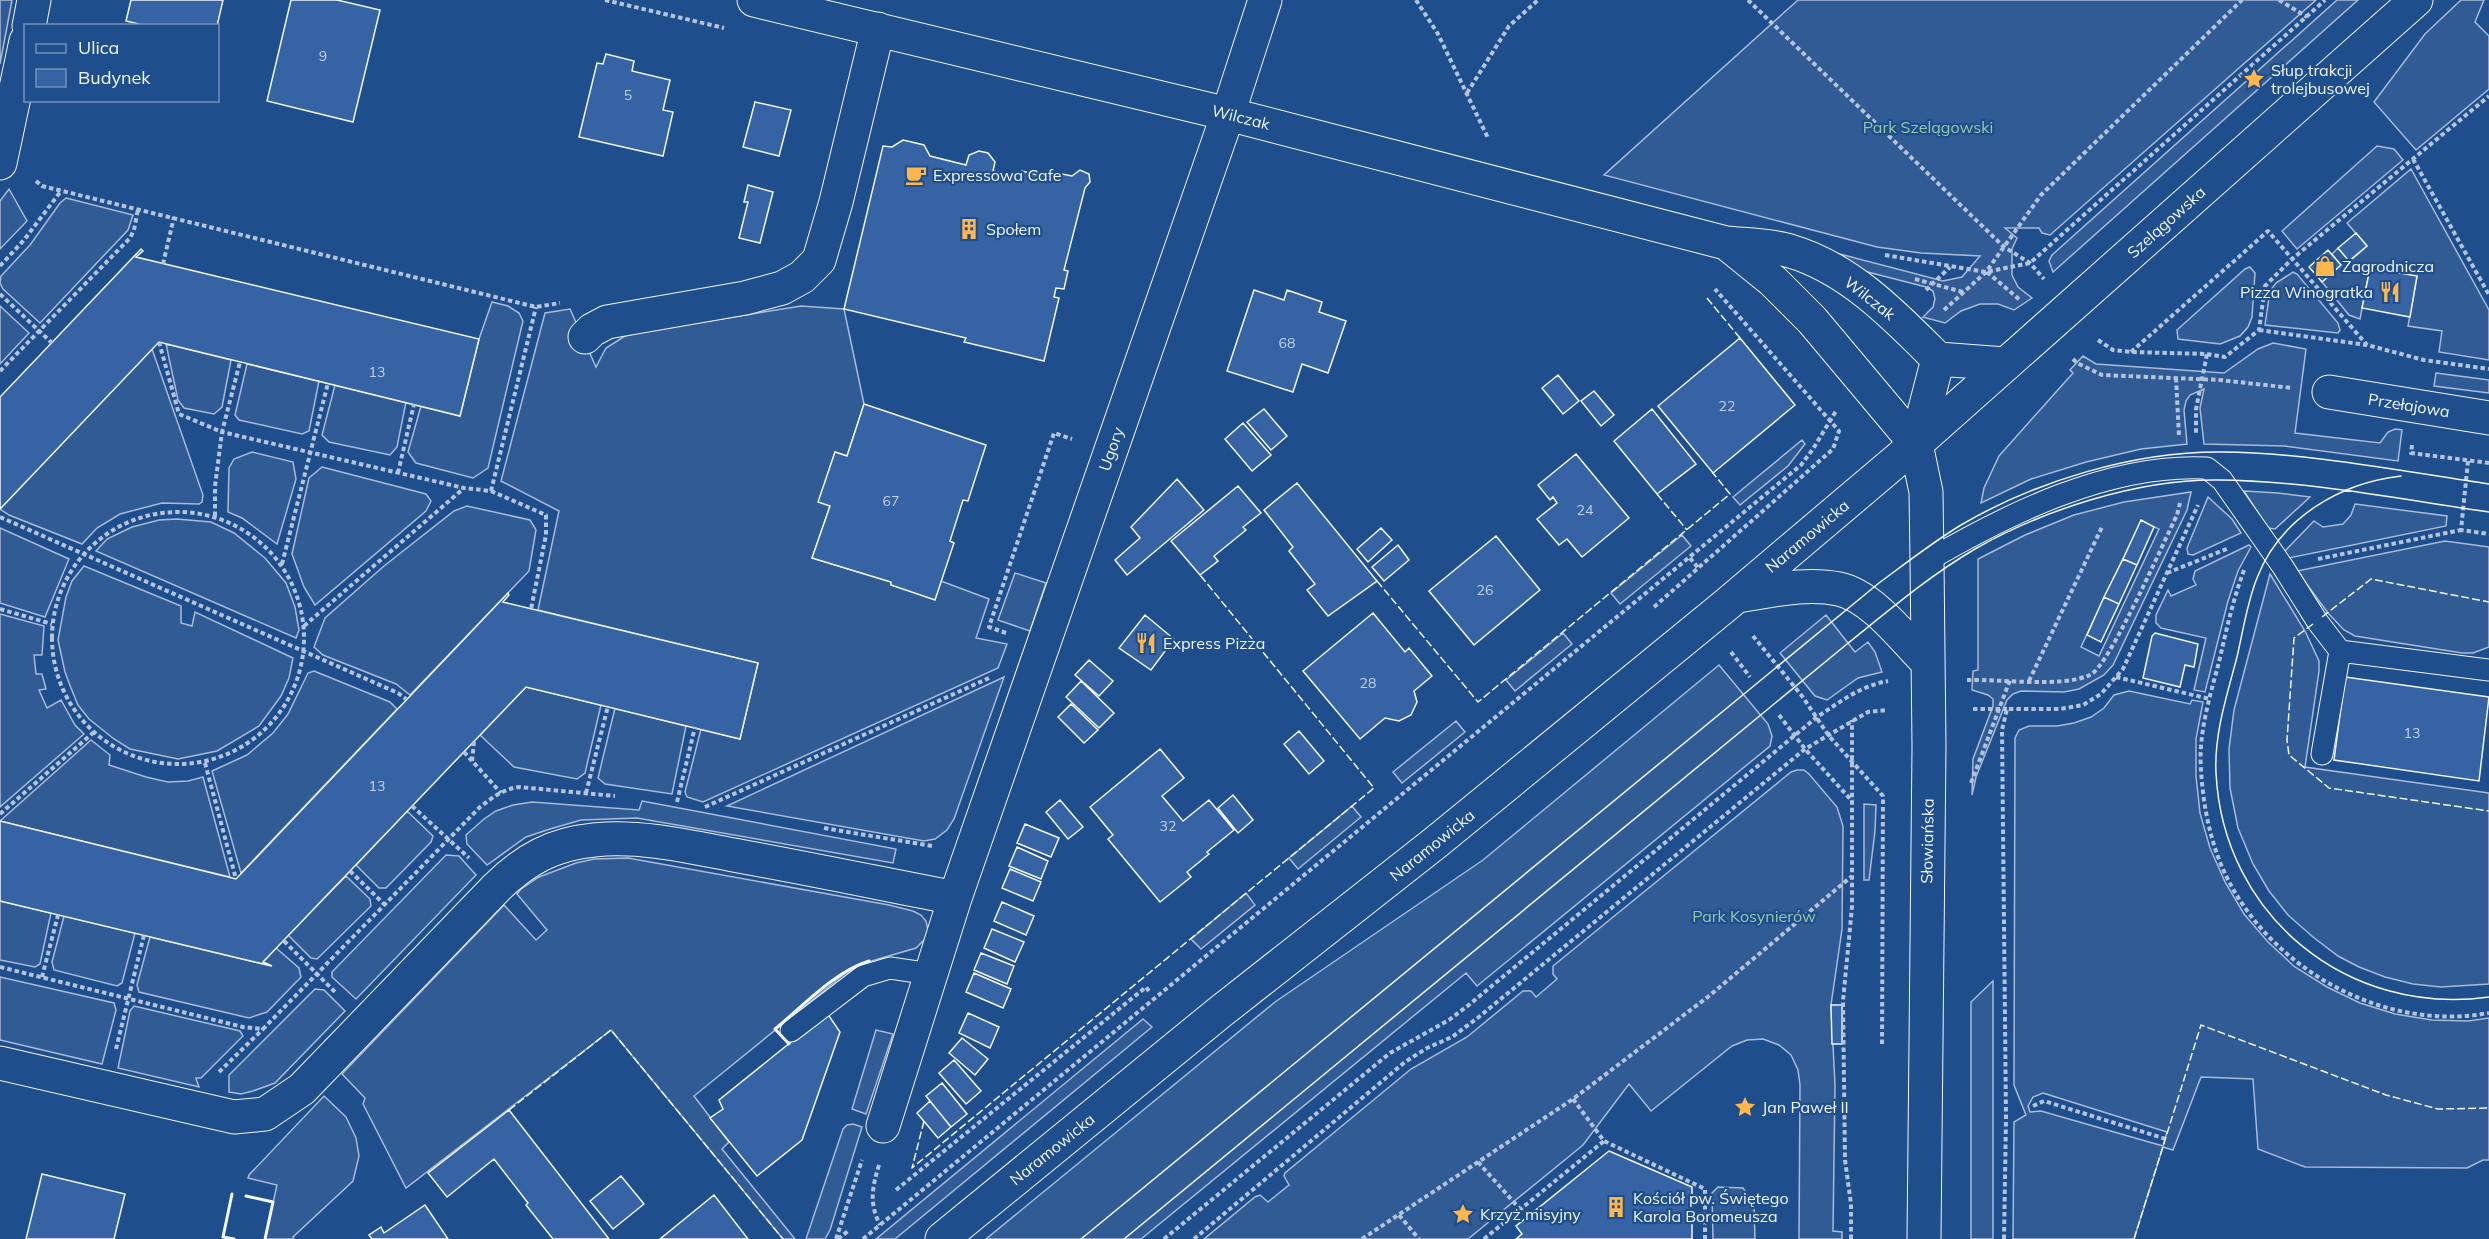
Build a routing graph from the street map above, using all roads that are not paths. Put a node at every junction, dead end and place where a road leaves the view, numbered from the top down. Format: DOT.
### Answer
graph roads {
  1 [pos="34,0"];
  2 [pos="754,0"];
  3 [pos="1265,0"];
  4 [pos="2416,0"];
  5 [pos="29,24"];
  6 [pos="878,29"];
  7 [pos="24,50"];
  8 [pos="1228,114"];
  9 [pos="0,164"];
  10 [pos="1726,243"];
  11 [pos="585,337"];
  12 [pos="1938,359"];
  13 [pos="2005,364"];
  14 [pos="2330,392"];
  15 [pos="2489,418"];
  16 [pos="1916,444"];
  17 [pos="1927,561"];
  18 [pos="1736,597"];
  19 [pos="2340,651"];
  20 [pos="1927,662"];
  21 [pos="2489,670"];
  22 [pos="2322,754"];
  23 [pos="955,898"];
  24 [pos="931,974"];
  25 [pos="791,1031"];
  26 [pos="0,1063"];
  27 [pos="883,1125"];
  28 [pos="942,1239"];
  29 [pos="1924,1239"];
  1 -- 5 [label="street"];
  2 -- 6 [label="street, Wilczak"];
  3 -- 8 [label="street, Ugory"];
  4 -- 13 [label="street, Szelągowska"];
  6 -- 8 [label="street, Wilczak"];
  6 -- 11 [label="street"];
  7 -- 9 [label="street"];
  8 -- 10 [label="street, Wilczak"];
  8 -- 23 [label="street, Ugory"];
  10 -- 12 [label="street, Wilczak"];
  10 -- 16 [label="street, Wilczak"];
  12 -- 13 [label="street"];
  12 -- 16 [label="street"];
  13 -- 16 [label="street, Szelągowska"];
  14 -- 15 [label="street, Przełajowa"];
  16 -- 17 [label="street, Słowiańska"];
  16 -- 18 [label="street, Naramowicka"];
  17 -- 19 [label="lane"];
  17 -- 20 [label="street, Słowiańska"];
  18 -- 20 [label="street"];
  18 -- 28 [label="street, Naramowicka"];
  19 -- 21 [label="lane"];
  19 -- 22 [label="lane"];
  20 -- 29 [label="street, Słowiańska"];
  23 -- 24 [label="street, Ugory"];
  23 -- 26 [label="street"];
  24 -- 25 [label="lane"];
  24 -- 27 [label="street, Ugory"];
}
